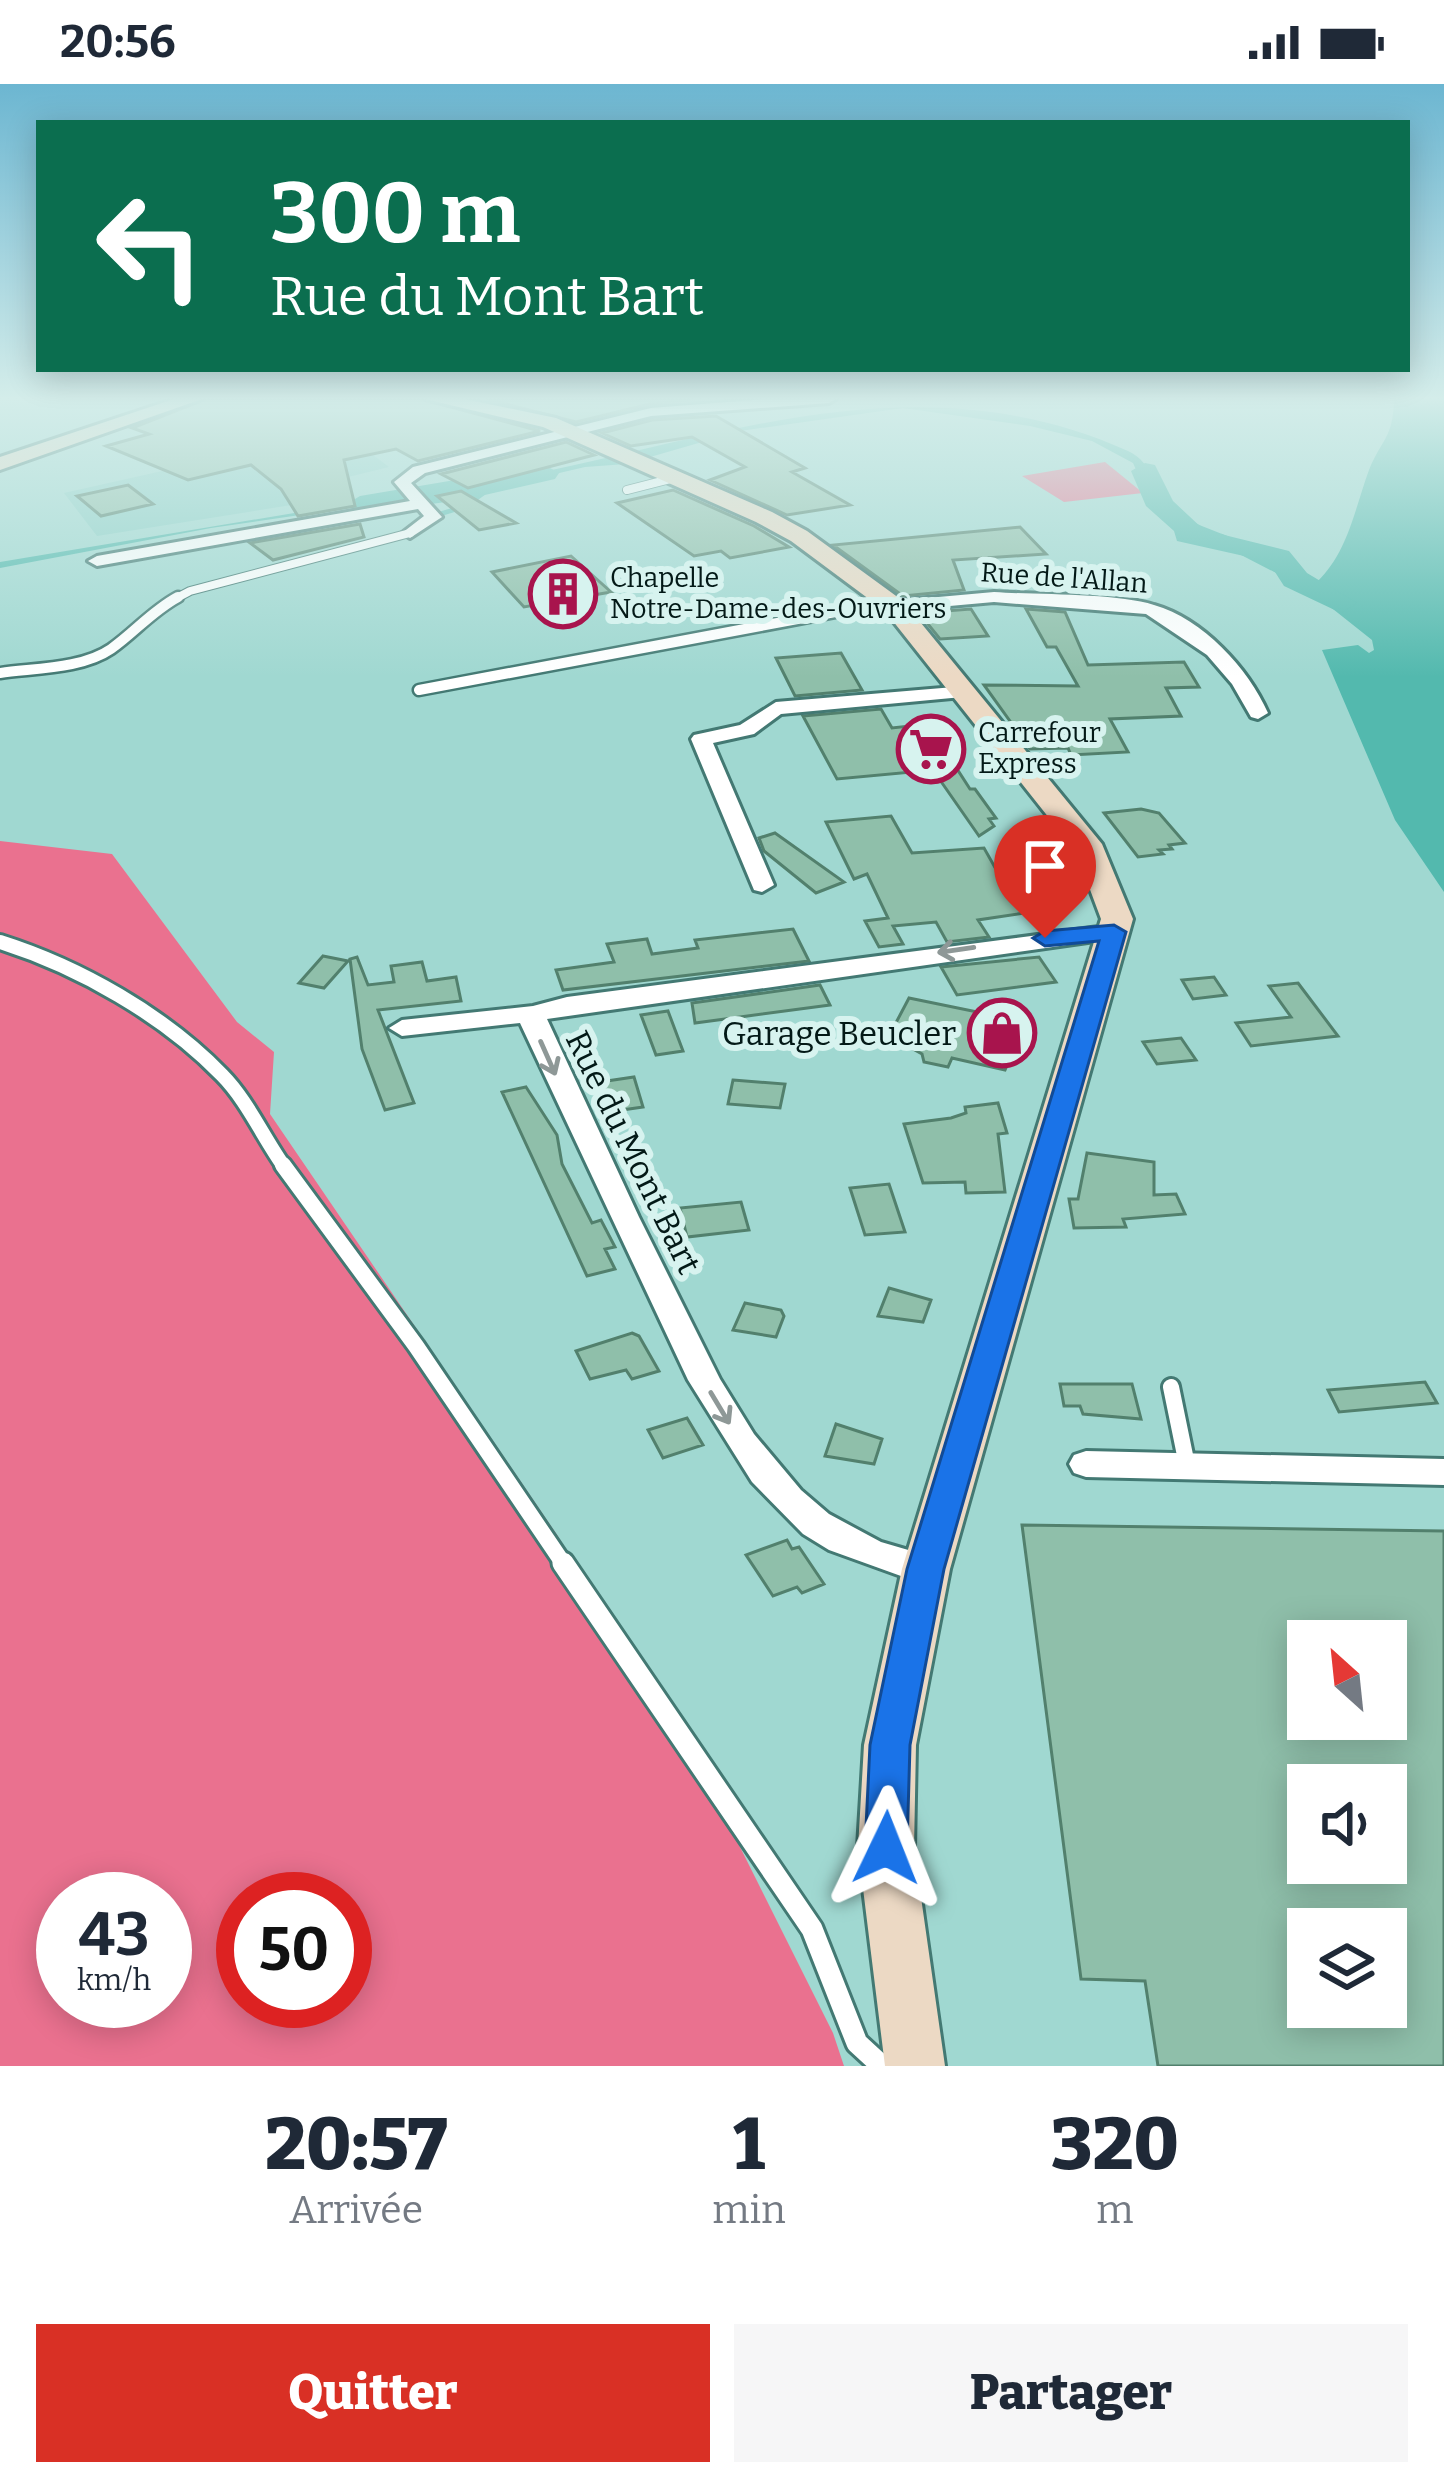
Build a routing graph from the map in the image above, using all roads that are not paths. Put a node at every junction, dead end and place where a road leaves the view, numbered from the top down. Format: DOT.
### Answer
graph roads {
  1 [pos="411,491"];
  2 [pos="703,491"];
  3 [pos="418,498"];
  4 [pos="410,533"];
  5 [pos="97,561"];
  6 [pos="891,604"];
  7 [pos="0,674"];
  8 [pos="419,690"];
  9 [pos="967,692"];
  10 [pos="1258,712"];
  11 [pos="762,885"];
  12 [pos="1114,932"];
  13 [pos="0,942"];
  14 [pos="535,1014"];
  15 [pos="402,1028"];
  16 [pos="1172,1387"];
  17 [pos="1086,1464"];
  18 [pos="1187,1465"];
  19 [pos="1444,1472"];
  20 [pos="926,1569"];
  21 [pos="882,2066"];
  22 [pos="915,2066"];
  1 -- 3 [label="street"];
  2 -- 6 [label="main road"];
  3 -- 4 [label="street"];
  3 -- 5 [label="street"];
  4 -- 7 [label="lane"];
  6 -- 8 [label="lane"];
  6 -- 9 [label="main road"];
  6 -- 10 [label="street, Rue de l'Allan"];
  9 -- 11 [label="street"];
  9 -- 12 [label="main road"];
  12 -- 14 [label="street, Rue du Mont Bart, one-way"];
  12 -- 20 [label="main road"];
  13 -- 21 [label="lane"];
  14 -- 15 [label="street"];
  14 -- 20 [label="street, Rue du Mont Bart, one-way"];
  16 -- 18 [label="lane"];
  17 -- 18 [label="street"];
  18 -- 19 [label="street"];
  20 -- 22 [label="main road"];
}
